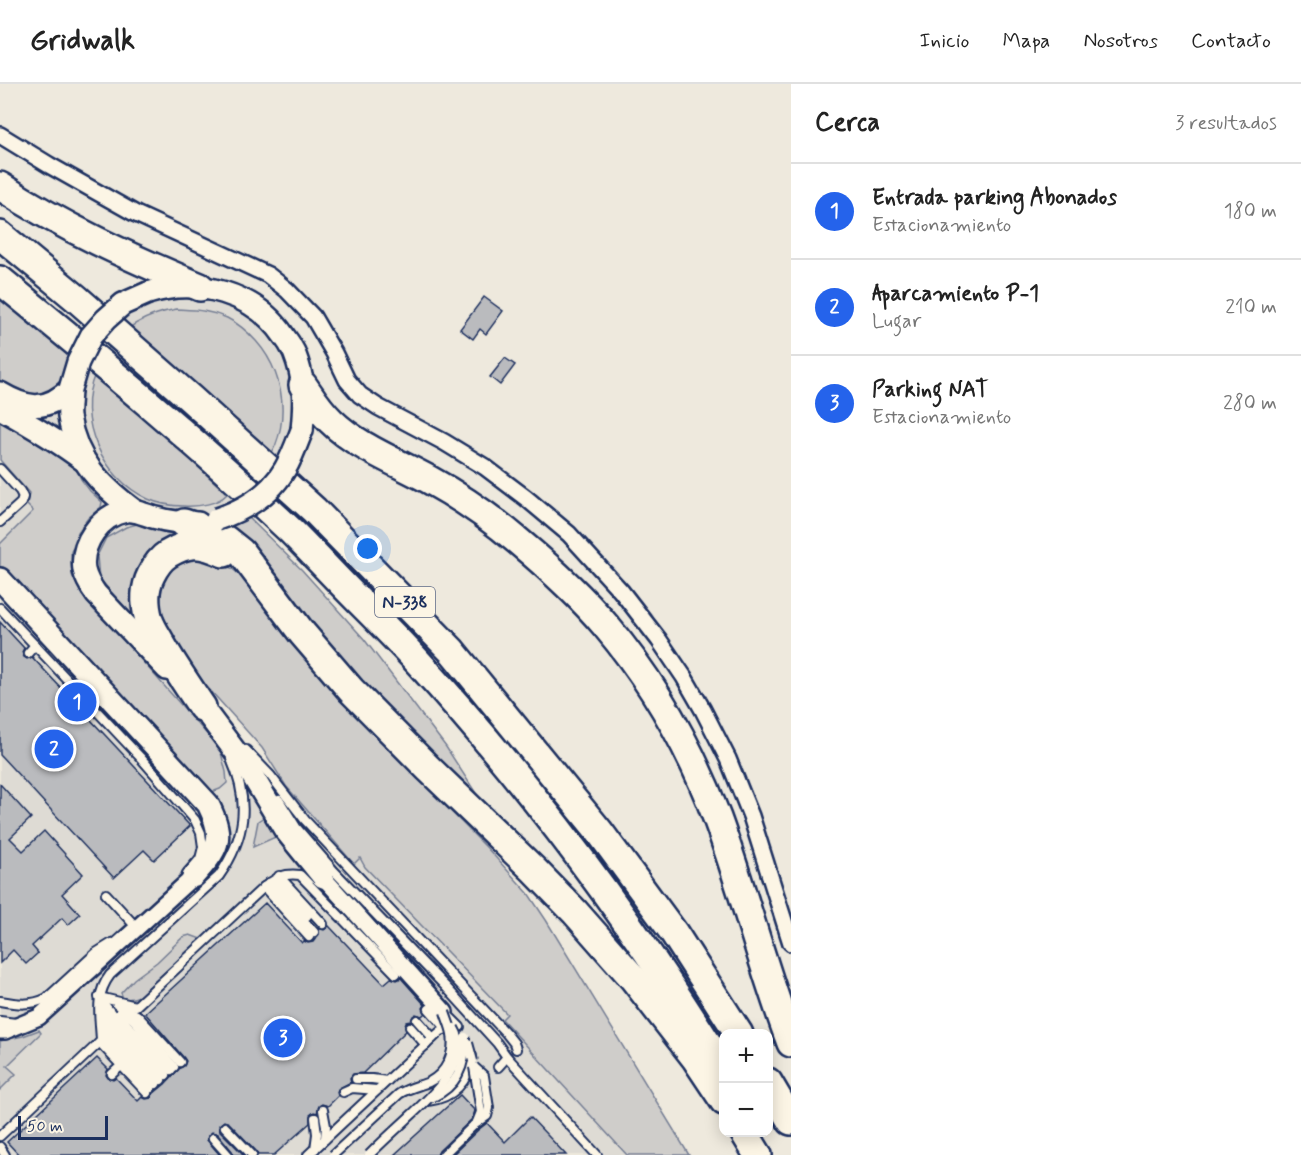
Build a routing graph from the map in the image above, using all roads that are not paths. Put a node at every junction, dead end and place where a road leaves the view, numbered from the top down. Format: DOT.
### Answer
graph roads {
  1 [pos="0,135"];
  2 [pos="0,186"];
  3 [pos="0,235"];
  4 [pos="0,280"];
  5 [pos="200,286"];
  6 [pos="303,385"];
  7 [pos="70,389"];
  8 [pos="4,400"];
  9 [pos="86,463"];
  10 [pos="0,469"];
  11 [pos="135,511"];
  12 [pos="0,522"];
  13 [pos="184,523"];
  14 [pos="0,584"];
  15 [pos="2,594"];
  16 [pos="0,608"];
  17 [pos="35,645"];
  18 [pos="151,651"];
  19 [pos="28,653"];
  20 [pos="163,674"];
  21 [pos="202,714"];
  22 [pos="396,737"];
  23 [pos="253,757"];
  24 [pos="193,877"];
  25 [pos="323,877"];
  26 [pos="272,882"];
  27 [pos="106,894"];
  28 [pos="138,927"];
  29 [pos="791,943"];
  30 [pos="396,974"];
  31 [pos="99,997"];
  32 [pos="0,1001"];
  33 [pos="429,1009"];
  34 [pos="445,1012"];
  35 [pos="417,1020"];
  36 [pos="0,1021"];
  37 [pos="26,1023"];
  38 [pos="410,1027"];
  39 [pos="736,1029"];
  40 [pos="0,1031"];
  41 [pos="465,1037"];
  42 [pos="433,1038"];
  43 [pos="101,1041"];
  44 [pos="791,1043"];
  45 [pos="426,1045"];
  46 [pos="516,1049"];
  47 [pos="138,1050"];
  48 [pos="472,1056"];
  49 [pos="507,1057"];
  50 [pos="719,1064"];
  51 [pos="498,1067"];
  52 [pos="112,1074"];
  53 [pos="163,1077"];
  54 [pos="356,1079"];
  55 [pos="387,1081"];
  56 [pos="769,1083"];
  57 [pos="377,1090"];
  58 [pos="343,1092"];
  59 [pos="719,1095"];
  60 [pos="426,1101"];
  61 [pos="323,1110"];
  62 [pos="315,1118"];
  63 [pos="791,1121"];
  64 [pos="0,1136"];
  65 [pos="747,1137"];
  66 [pos="762,1137"];
  67 [pos="325,1140"];
  68 [pos="0,1147"];
  69 [pos="315,1149"];
  70 [pos="5,1155"];
  71 [pos="221,1155"];
  72 [pos="228,1155"];
  73 [pos="245,1155"];
  74 [pos="252,1155"];
  75 [pos="308,1155"];
  76 [pos="333,1155"];
  77 [pos="369,1155"];
  78 [pos="443,1155"];
  79 [pos="597,1155"];
  80 [pos="758,1155"];
  81 [pos="771,1155"];
  1 -- 29 [label="street"];
  2 -- 5 [label="highway"];
  3 -- 39 [label="highway, N-338"];
  4 -- 50 [label="highway, N-338"];
  5 -- 6 [label="street"];
  5 -- 7 [label="street, bridge"];
  6 -- 13 [label="street, bridge"];
  6 -- 44 [label="highway"];
  7 -- 8 [label="street"];
  7 -- 9 [label="street"];
  8 -- 9 [label="street"];
  9 -- 11 [label="street"];
  10 -- 12 [label="lane"];
  11 -- 13 [label="street"];
  11 -- 18 [label="street"];
  13 -- 22 [label="highway"];
  14 -- 15 [label="lane"];
  15 -- 24 [label="street"];
  16 -- 17 [label="lane"];
  17 -- 19 [label="lane"];
  17 -- 24 [label="lane"];
  18 -- 20 [label="lane"];
  18 -- 21 [label="street"];
  21 -- 22 [label="highway"];
  21 -- 23 [label="lane"];
  21 -- 25 [label="street"];
  21 -- 31 [label="lane"];
  22 -- 59 [label="highway"];
  23 -- 46 [label="lane"];
  23 -- 49 [label="lane"];
  24 -- 28 [label="street"];
  25 -- 34 [label="street"];
  26 -- 26 [label="lane"];
  26 -- 30 [label="lane"];
  26 -- 31 [label="lane"];
  27 -- 28 [label="lane"];
  28 -- 32 [label="lane"];
  28 -- 37 [label="street"];
  31 -- 43 [label="lane"];
  31 -- 47 [label="lane"];
  31 -- 47 [label="lane"];
  31 -- 47 [label="lane"];
  33 -- 42 [label="lane"];
  34 -- 41 [label="lane, bridge"];
  34 -- 60 [label="lane, bridge"];
  34 -- 76 [label="lane, bridge"];
  35 -- 42 [label="lane"];
  36 -- 37 [label="lane"];
  37 -- 40 [label="street"];
  38 -- 45 [label="lane"];
  41 -- 48 [label="lane, bridge"];
  41 -- 60 [label="lane, bridge"];
  42 -- 45 [label="lane"];
  43 -- 47 [label="lane"];
  43 -- 64 [label="lane"];
  45 -- 55 [label="lane"];
  47 -- 52 [label="lane"];
  47 -- 53 [label="lane"];
  47 -- 53 [label="lane"];
  47 -- 53 [label="lane"];
  47 -- 53 [label="lane"];
  48 -- 60 [label="lane, bridge"];
  48 -- 78 [label="lane, bridge"];
  49 -- 51 [label="lane"];
  49 -- 79 [label="lane"];
  54 -- 55 [label="lane"];
  55 -- 57 [label="lane"];
  56 -- 63 [label="highway"];
  57 -- 58 [label="lane"];
  57 -- 67 [label="lane"];
  60 -- 77 [label="lane, bridge"];
  61 -- 67 [label="lane"];
  62 -- 69 [label="lane"];
  65 -- 80 [label="highway"];
  66 -- 81 [label="highway"];
  67 -- 69 [label="lane"];
  68 -- 70 [label="lane"];
  69 -- 75 [label="lane"];
  71 -- 72 [label="lane"];
  73 -- 74 [label="lane"];
}
